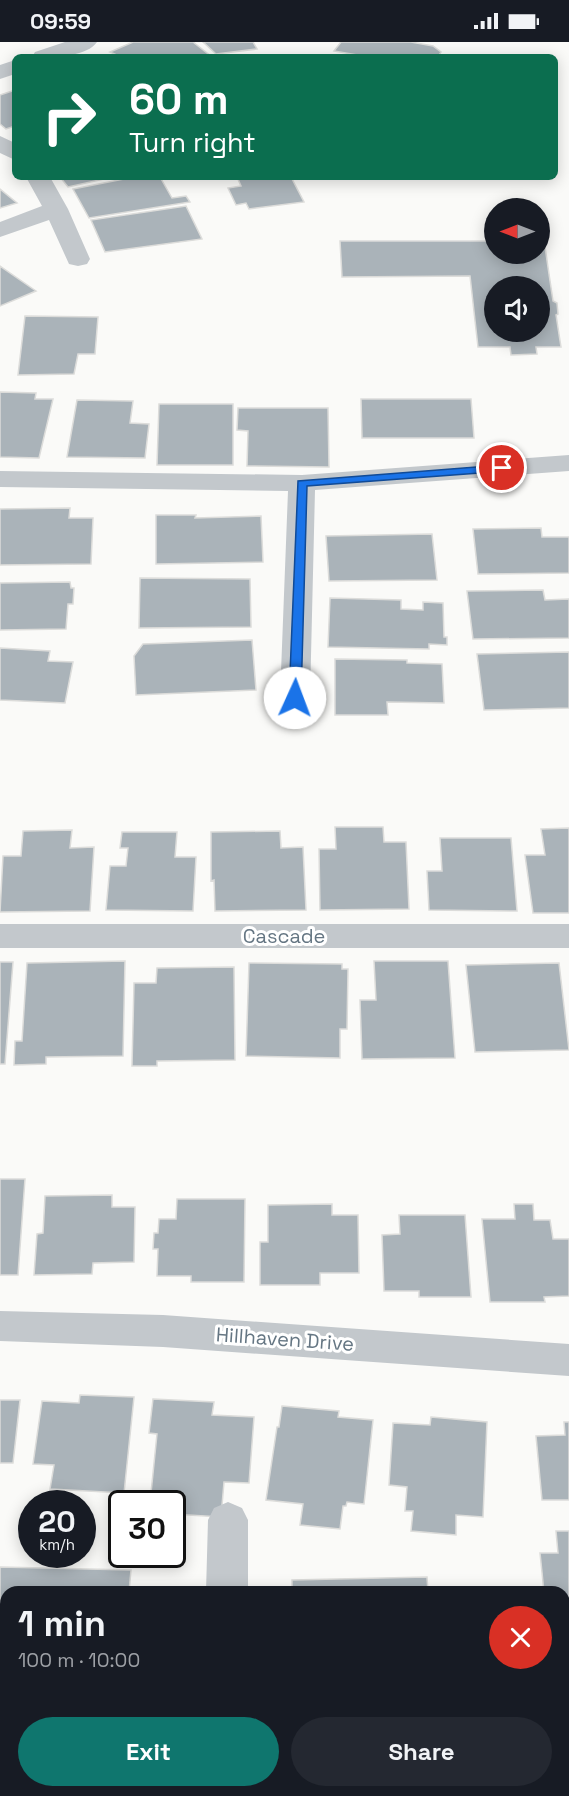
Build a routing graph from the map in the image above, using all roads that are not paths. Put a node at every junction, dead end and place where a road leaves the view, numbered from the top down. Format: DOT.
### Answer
graph roads {
  1 [pos="86,42"];
  2 [pos="52,54"];
  3 [pos="40,180"];
  4 [pos="56,209"];
  5 [pos="0,230"];
  6 [pos="78,259"];
  7 [pos="569,463"];
  8 [pos="0,479"];
  9 [pos="302,483"];
  10 [pos="295,698"];
  11 [pos="0,936"];
  12 [pos="569,936"];
  13 [pos="0,1326"];
  14 [pos="569,1360"];
  15 [pos="228,1520"];
  16 [pos="227,1586"];
  1 -- 2 [label="street"];
  3 -- 4 [label="street"];
  4 -- 5 [label="street"];
  4 -- 6 [label="street"];
  7 -- 9 [label="street"];
  8 -- 9 [label="street"];
  9 -- 10 [label="street"];
  11 -- 12 [label="street, Cascade"];
  13 -- 14 [label="street, Hillhaven Drive"];
  15 -- 16 [label="street"];
}
